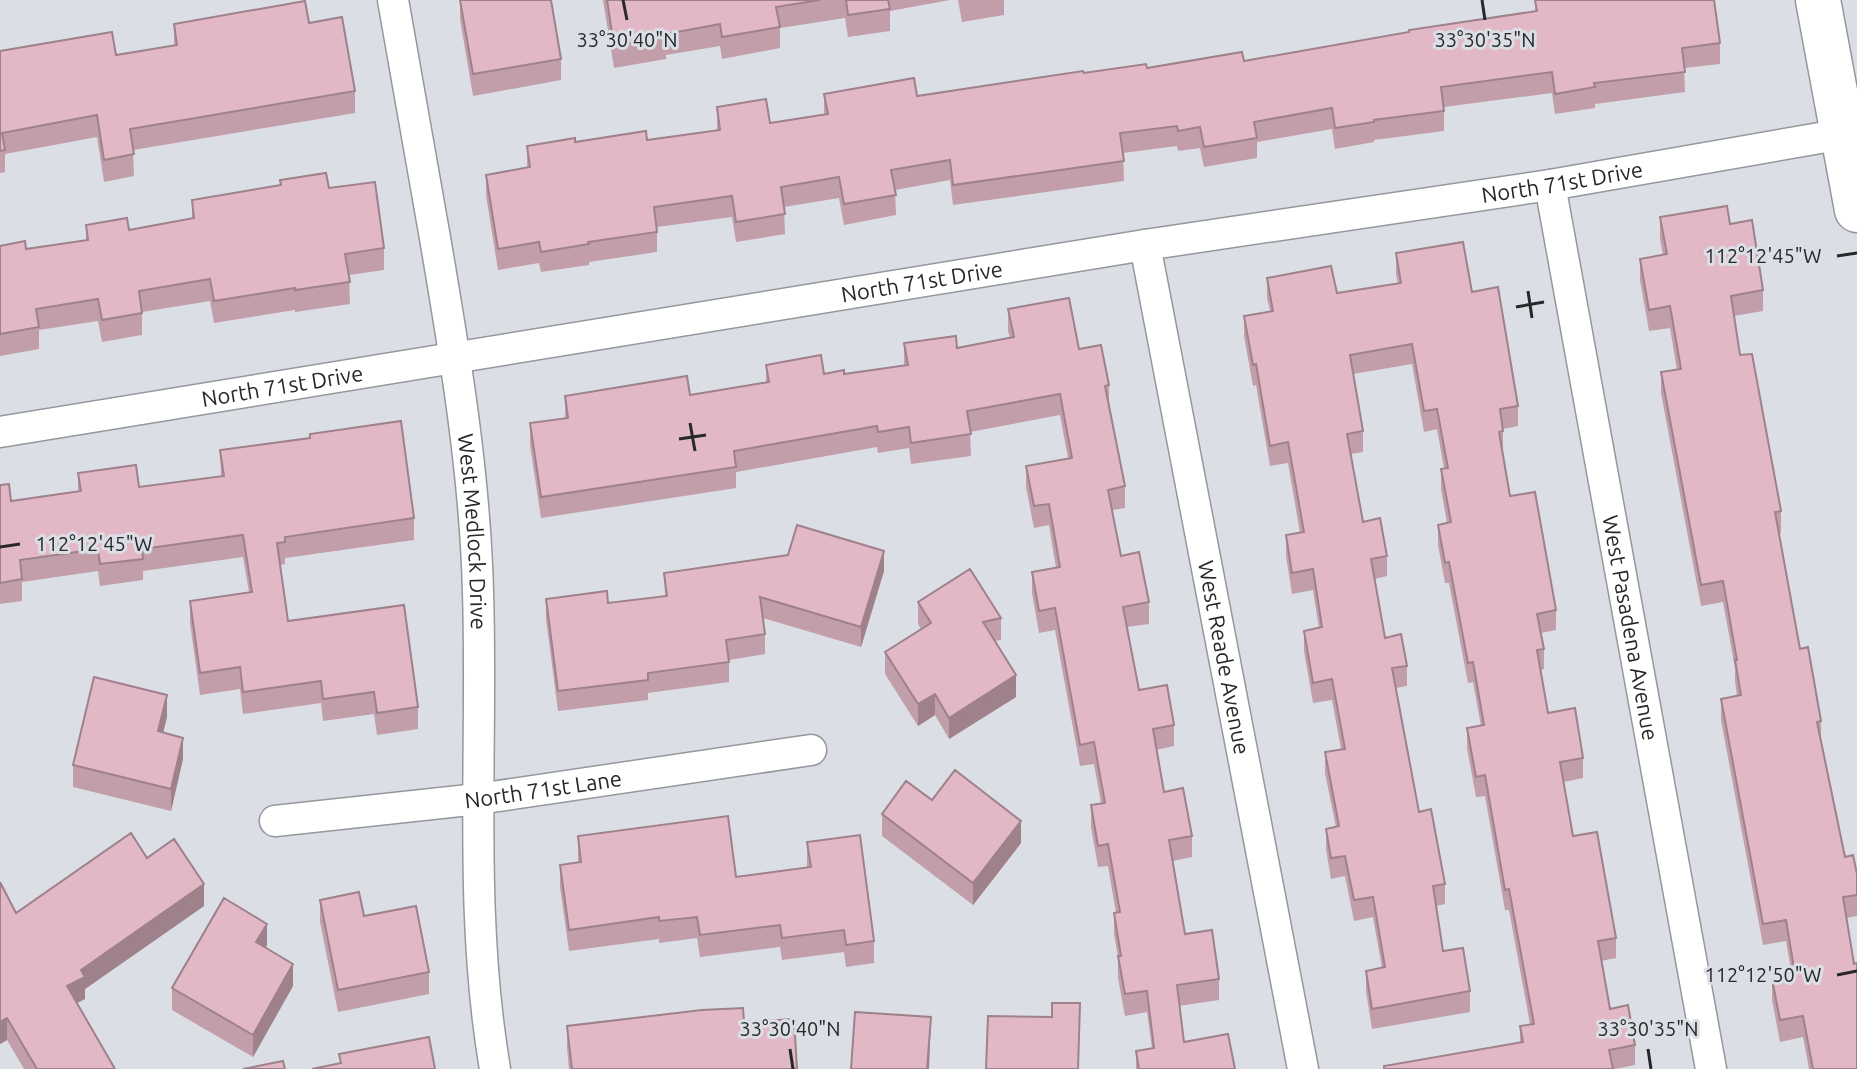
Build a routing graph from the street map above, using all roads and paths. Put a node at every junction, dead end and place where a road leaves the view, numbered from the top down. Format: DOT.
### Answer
graph roads {
  1 [pos="393,0"];
  2 [pos="1818,0"];
  3 [pos="1843,134"];
  4 [pos="1550,185"];
  5 [pos="1857,210"];
  6 [pos="1145,245"];
  7 [pos="456,357"];
  8 [pos="0,432"];
  9 [pos="811,750"];
  10 [pos="478,799"];
  11 [pos="275,821"];
  12 [pos="495,1069"];
  13 [pos="1303,1069"];
  14 [pos="1711,1069"];
  1 -- 7 [label="street, West Medlock Drive"];
  2 -- 3 [label="main road"];
  3 -- 4 [label="street, North 71st Drive"];
  3 -- 5 [label="main road"];
  4 -- 6 [label="street, North 71st Drive"];
  4 -- 14 [label="street, West Pasadena Avenue"];
  6 -- 7 [label="street, North 71st Drive"];
  6 -- 13 [label="street, West Reade Avenue"];
  7 -- 8 [label="street, North 71st Drive"];
  7 -- 10 [label="street, West Medlock Drive"];
  9 -- 10 [label="street, North 71st Lane"];
  10 -- 11 [label="street, North 71st Lane"];
  10 -- 12 [label="street, West Medlock Drive"];
}
